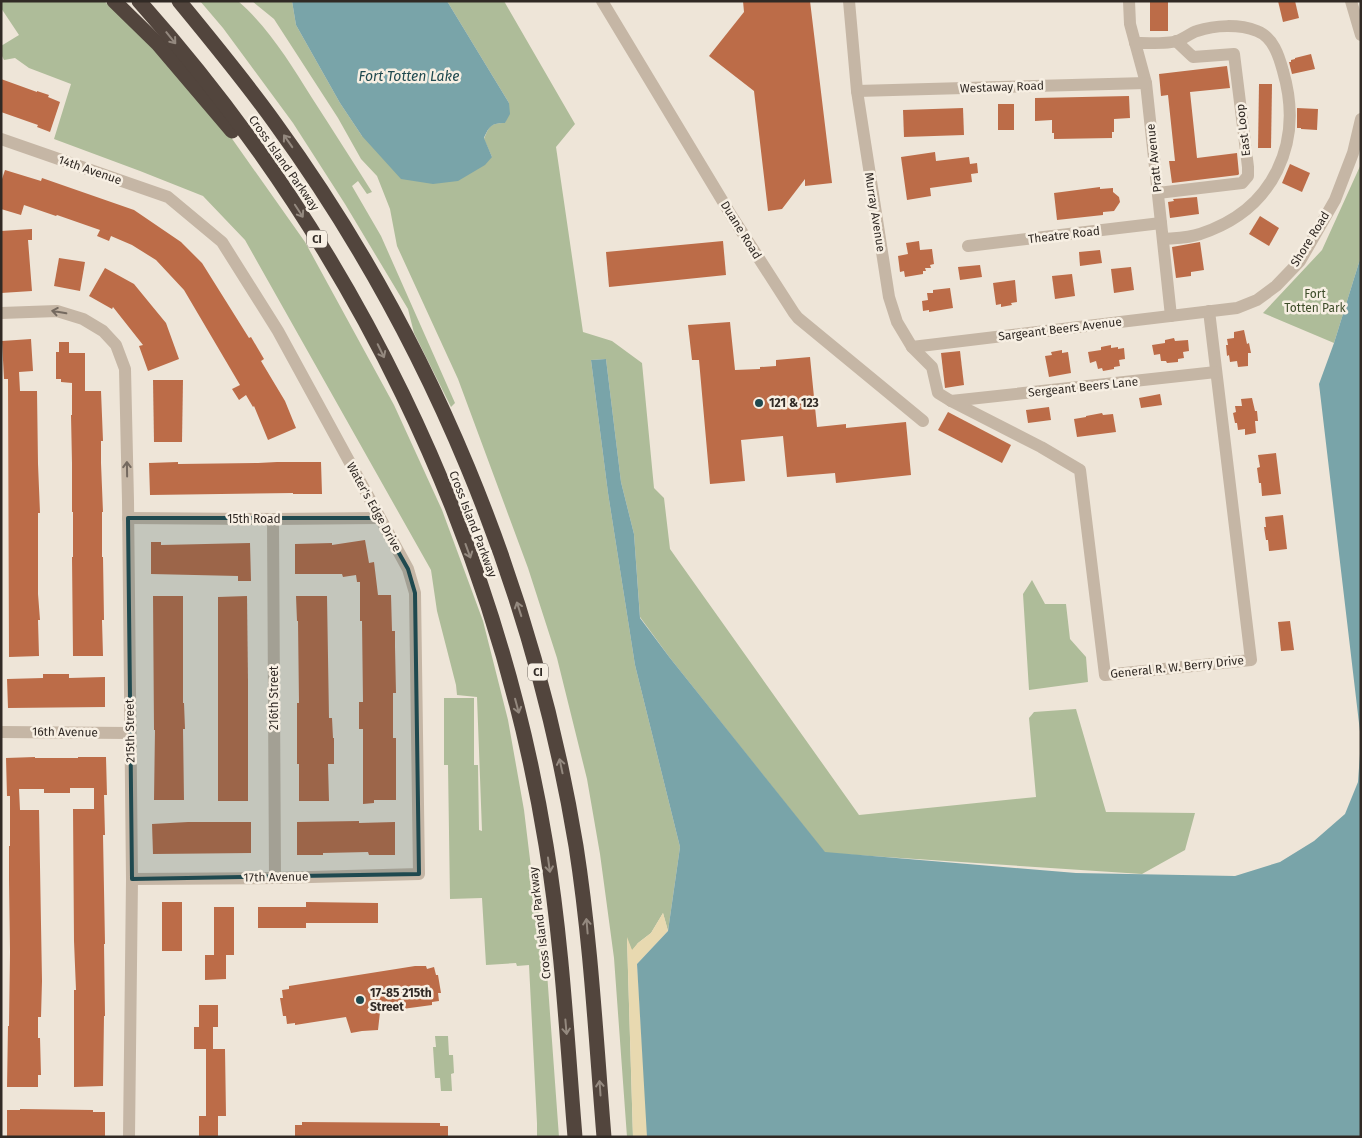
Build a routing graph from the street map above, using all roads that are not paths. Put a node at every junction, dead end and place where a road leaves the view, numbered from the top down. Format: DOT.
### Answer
graph roads {
  1 [pos="114,1"];
  2 [pos="139,1"];
  3 [pos="178,1"];
  4 [pos="188,1"];
  5 [pos="602,1"];
  6 [pos="849,1"];
  7 [pos="1129,1"];
  8 [pos="1351,1"];
  9 [pos="1361,35"];
  10 [pos="1176,41"];
  11 [pos="1135,43"];
  12 [pos="222,54"];
  13 [pos="1146,84"];
  14 [pos="857,91"];
  15 [pos="1361,119"];
  16 [pos="5,143"];
  17 [pos="1158,193"];
  18 [pos="288,194"];
  19 [pos="168,197"];
  20 [pos="1161,223"];
  21 [pos="1163,239"];
  22 [pos="968,246"];
  23 [pos="1209,311"];
  24 [pos="1,313"];
  25 [pos="1171,316"];
  26 [pos="912,347"];
  27 [pos="1216,372"];
  28 [pos="951,402"];
  29 [pos="923,421"];
  30 [pos="128,518"];
  31 [pos="379,518"];
  32 [pos="273,519"];
  33 [pos="1,732"];
  34 [pos="130,733"];
  35 [pos="419,874"];
  36 [pos="274,878"];
  37 [pos="132,879"];
  38 [pos="129,1137"];
  39 [pos="575,1137"];
  40 [pos="604,1137"];
  1 -- 18 [label="highway"];
  2 -- 18 [label="highway, Cross Island Parkway / CI, one-way"];
  3 -- 12 [label="highway, Cross Island Parkway / CI"];
  4 -- 12 [label="highway"];
  5 -- 29 [label="street, Duane Road"];
  6 -- 14 [label="street, Murray Avenue"];
  7 -- 11 [label="street, Pratt Avenue"];
  8 -- 9 [label="street"];
  10 -- 11 [label="street"];
  10 -- 17 [label="street, East Loop"];
  10 -- 21 [label="street"];
  11 -- 13 [label="street, Pratt Avenue"];
  40 -- 12 [label="highway, Cross Island Parkway / CI, one-way"];
  13 -- 14 [label="street, Westaway Road"];
  13 -- 17 [label="street, Pratt Avenue"];
  14 -- 26 [label="street, Murray Avenue"];
  15 -- 23 [label="street, Shore Road"];
  16 -- 19 [label="street, 14th Avenue"];
  17 -- 20 [label="street, Pratt Avenue"];
  18 -- 39 [label="highway, Cross Island Parkway / CI, one-way"];
  19 -- 31 [label="street, Water's Edge Drive"];
  20 -- 21 [label="street, Pratt Avenue"];
  20 -- 22 [label="street, Theatre Road"];
  21 -- 25 [label="street, Pratt Avenue"];
  23 -- 25 [label="street, Sargeant Beers Avenue"];
  23 -- 27 [label="street, General R. W. Berry Drive"];
  30 -- 24 [label="street, 215th Street, one-way"];
  25 -- 26 [label="street, Sargeant Beers Avenue"];
  26 -- 28 [label="street, Murray Avenue"];
  27 -- 28 [label="street, Sergeant Beers Lane"];
  27 -- 28 [label="street, General R. W. Berry Drive"];
  30 -- 32 [label="street, 15th Road"];
  30 -- 34 [label="street, 215th Street"];
  31 -- 32 [label="street, 15th Road"];
  31 -- 35 [label="street, Water's Edge Drive"];
  32 -- 36 [label="street, 216th Street"];
  33 -- 34 [label="street, 16th Avenue"];
  34 -- 37 [label="street, 215th Street"];
  35 -- 36 [label="street, 17th Avenue"];
  36 -- 37 [label="street, 17th Avenue"];
  37 -- 38 [label="street, 215th Street"];
}
